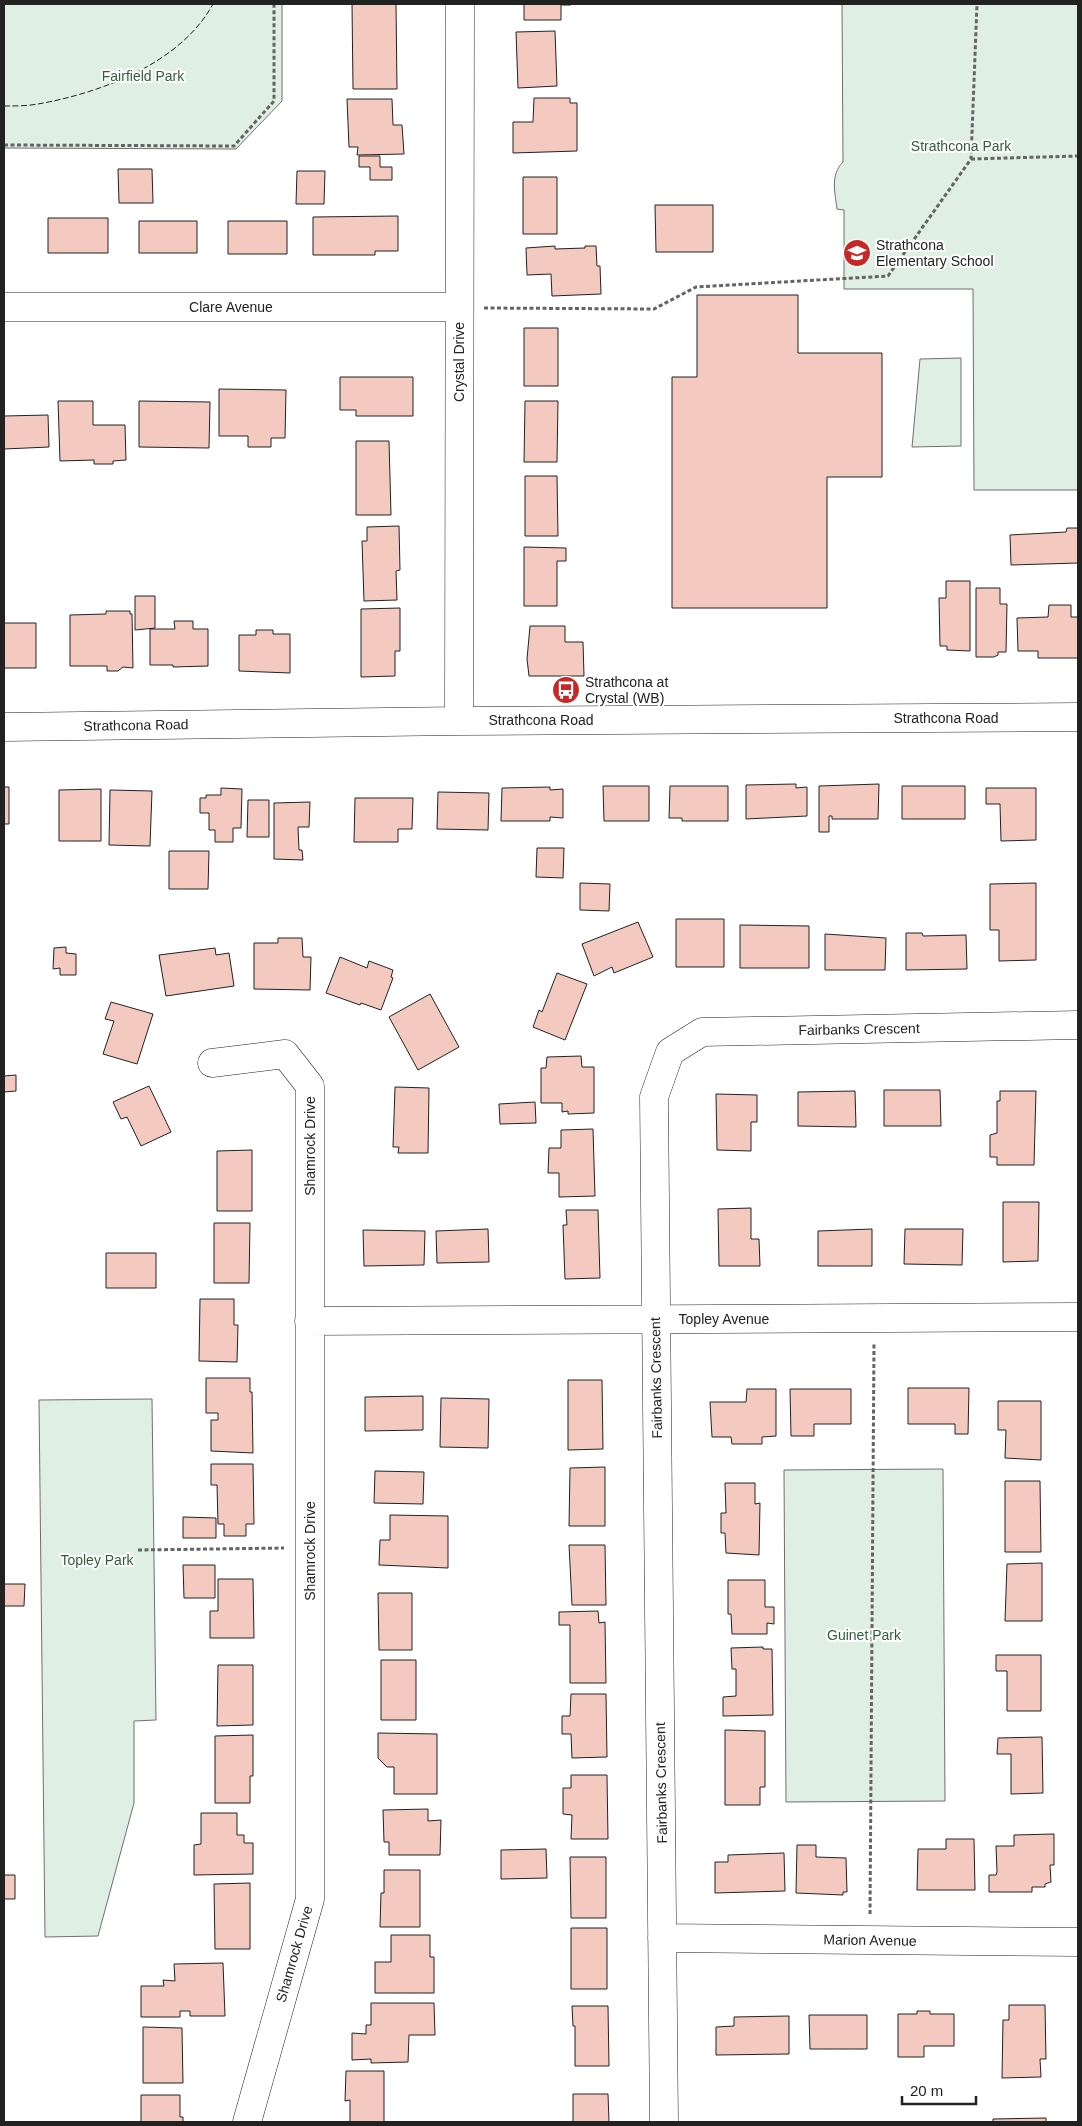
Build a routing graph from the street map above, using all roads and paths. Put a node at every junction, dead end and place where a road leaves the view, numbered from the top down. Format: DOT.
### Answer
graph roads {
  1 [pos="274,4"];
  2 [pos="460,4"];
  3 [pos="977,4"];
  4 [pos="4,145"];
  5 [pos="1078,156"];
  6 [pos="971,159"];
  7 [pos="4,307"];
  8 [pos="459,307"];
  9 [pos="1078,717"];
  10 [pos="459,720"];
  11 [pos="4,727"];
  12 [pos="1078,1025"];
  13 [pos="212,1063"];
  14 [pos="1078,1317"];
  15 [pos="875,1318"];
  16 [pos="656,1319"];
  17 [pos="310,1321"];
  18 [pos="310,1548"];
  19 [pos="138,1550"];
  20 [pos="662,1938"];
  21 [pos="870,1940"];
  22 [pos="1078,1942"];
  23 [pos="247,2122"];
  24 [pos="664,2122"];
  1 -- 4 [label="path"];
  2 -- 8 [label="street, Crystal Drive"];
  3 -- 6 [label="path"];
  5 -- 6 [label="path"];
  6 -- 8 [label="path"];
  7 -- 8 [label="street, Clare Avenue"];
  8 -- 10 [label="street, Crystal Drive"];
  9 -- 10 [label="street, Strathcona Road"];
  10 -- 11 [label="street, Strathcona Road"];
  12 -- 16 [label="street, Fairbanks Crescent"];
  13 -- 17 [label="street, Shamrock Drive"];
  14 -- 15 [label="street, Topley Avenue"];
  15 -- 16 [label="street, Topley Avenue"];
  15 -- 21 [label="path"];
  16 -- 17 [label="street, Topley Avenue"];
  16 -- 20 [label="street, Fairbanks Crescent"];
  17 -- 18 [label="street, Shamrock Drive"];
  18 -- 19 [label="path"];
  18 -- 23 [label="street, Shamrock Drive"];
  20 -- 21 [label="street, Marion Avenue"];
  20 -- 24 [label="street, Fairbanks Crescent"];
  21 -- 22 [label="street, Marion Avenue"];
}
